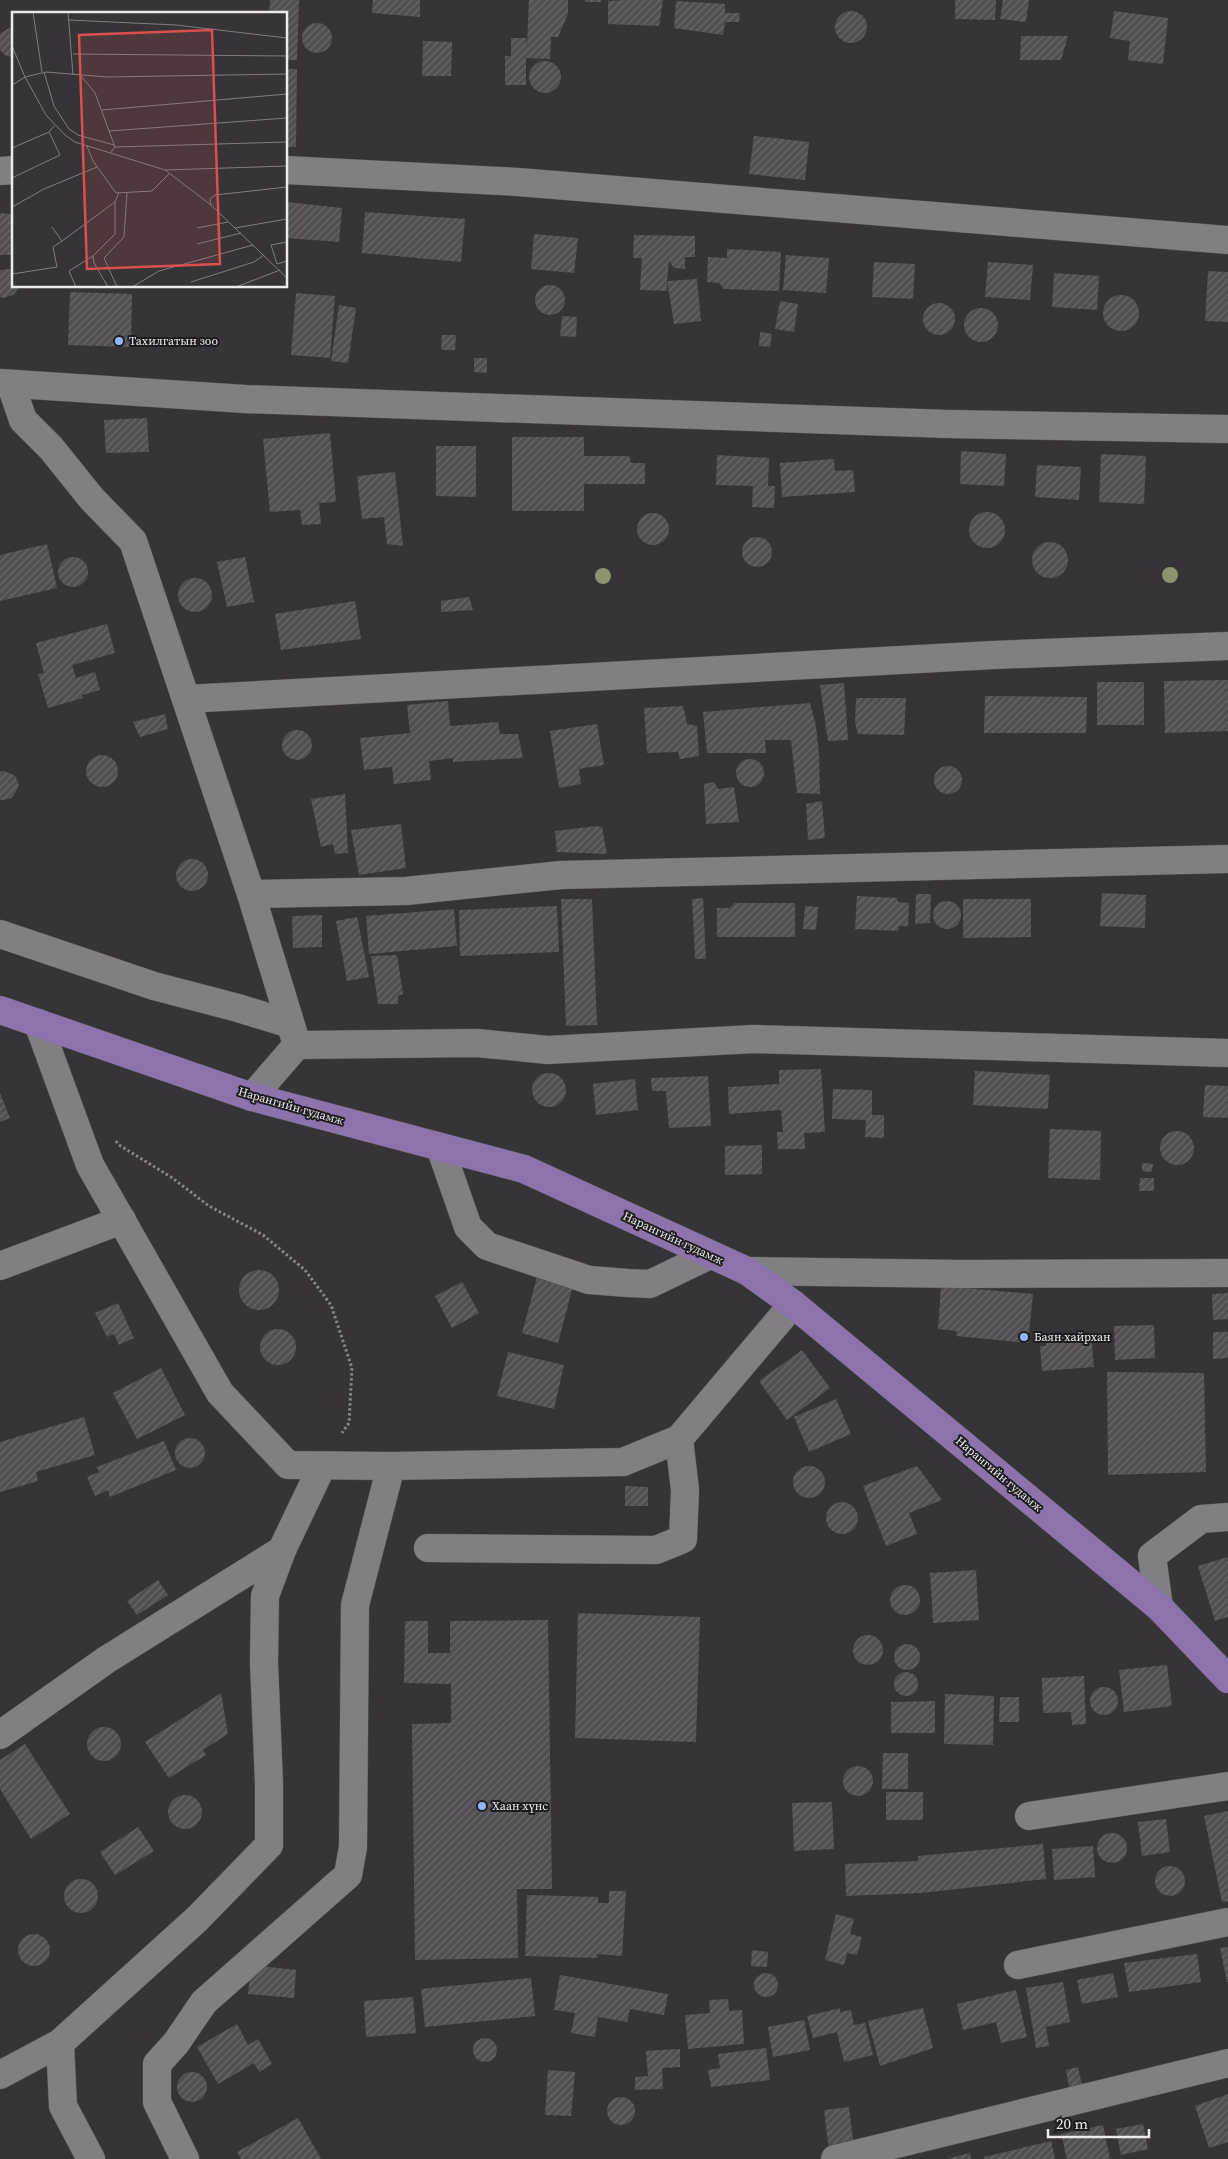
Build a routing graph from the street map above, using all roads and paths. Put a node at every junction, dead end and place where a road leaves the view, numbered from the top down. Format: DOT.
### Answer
graph roads {
  1 [pos="288,170"];
  2 [pos="1228,240"];
  3 [pos="5,384"];
  4 [pos="1228,429"];
  5 [pos="1228,646"];
  6 [pos="186,699"];
  7 [pos="1228,859"];
  8 [pos="251,894"];
  9 [pos="0,934"];
  10 [pos="0,1010"];
  11 [pos="38,1023"];
  12 [pos="293,1034"];
  13 [pos="1228,1053"];
  14 [pos="252,1097"];
  15 [pos="114,1138"];
  16 [pos="440,1147"];
  17 [pos="122,1220"];
  18 [pos="710,1255"];
  19 [pos="0,1266"];
  20 [pos="747,1271"];
  21 [pos="1228,1273"];
  22 [pos="793,1304"];
  23 [pos="679,1439"];
  24 [pos="322,1466"];
  25 [pos="391,1466"];
  26 [pos="1228,1517"];
  27 [pos="428,1548"];
  28 [pos="282,1550"];
  29 [pos="1159,1607"];
  30 [pos="1228,1679"];
  31 [pos="0,1735"];
  32 [pos="1228,1786"];
  33 [pos="1029,1816"];
  34 [pos="1228,1922"];
  35 [pos="1018,1965"];
  36 [pos="60,2043"];
  37 [pos="1228,2063"];
  38 [pos="0,2075"];
  39 [pos="91,2159"];
  40 [pos="185,2159"];
  41 [pos="835,2159"];
  1 -- 2 [label="street"];
  3 -- 4 [label="street"];
  3 -- 6 [label="street"];
  5 -- 6 [label="street"];
  6 -- 8 [label="street"];
  7 -- 8 [label="street"];
  8 -- 12 [label="street"];
  9 -- 12 [label="street"];
  10 -- 11 [label="main road, Нарангийн гудамж"];
  11 -- 14 [label="main road, Нарангийн гудамж"];
  11 -- 17 [label="street"];
  12 -- 13 [label="street"];
  12 -- 14 [label="street"];
  14 -- 16 [label="main road, Нарангийн гудамж"];
  15 -- 24 [label="path"];
  16 -- 18 [label="main road, Нарангийн гудамж"];
  16 -- 18 [label="street"];
  17 -- 19 [label="street"];
  17 -- 24 [label="street"];
  18 -- 20 [label="main road, Нарангийн гудамж"];
  20 -- 21 [label="street"];
  20 -- 22 [label="main road, Нарангийн гудамж"];
  22 -- 23 [label="street"];
  22 -- 29 [label="main road, Нарангийн гудамж"];
  23 -- 25 [label="street"];
  23 -- 27 [label="street"];
  24 -- 25 [label="street"];
  24 -- 28 [label="street"];
  25 -- 40 [label="street"];
  26 -- 29 [label="street"];
  28 -- 31 [label="street"];
  28 -- 36 [label="street"];
  29 -- 30 [label="main road, Нарангийн гудамж"];
  32 -- 33 [label="street"];
  34 -- 35 [label="street"];
  36 -- 38 [label="street"];
  36 -- 39 [label="street"];
  37 -- 41 [label="street"];
}
